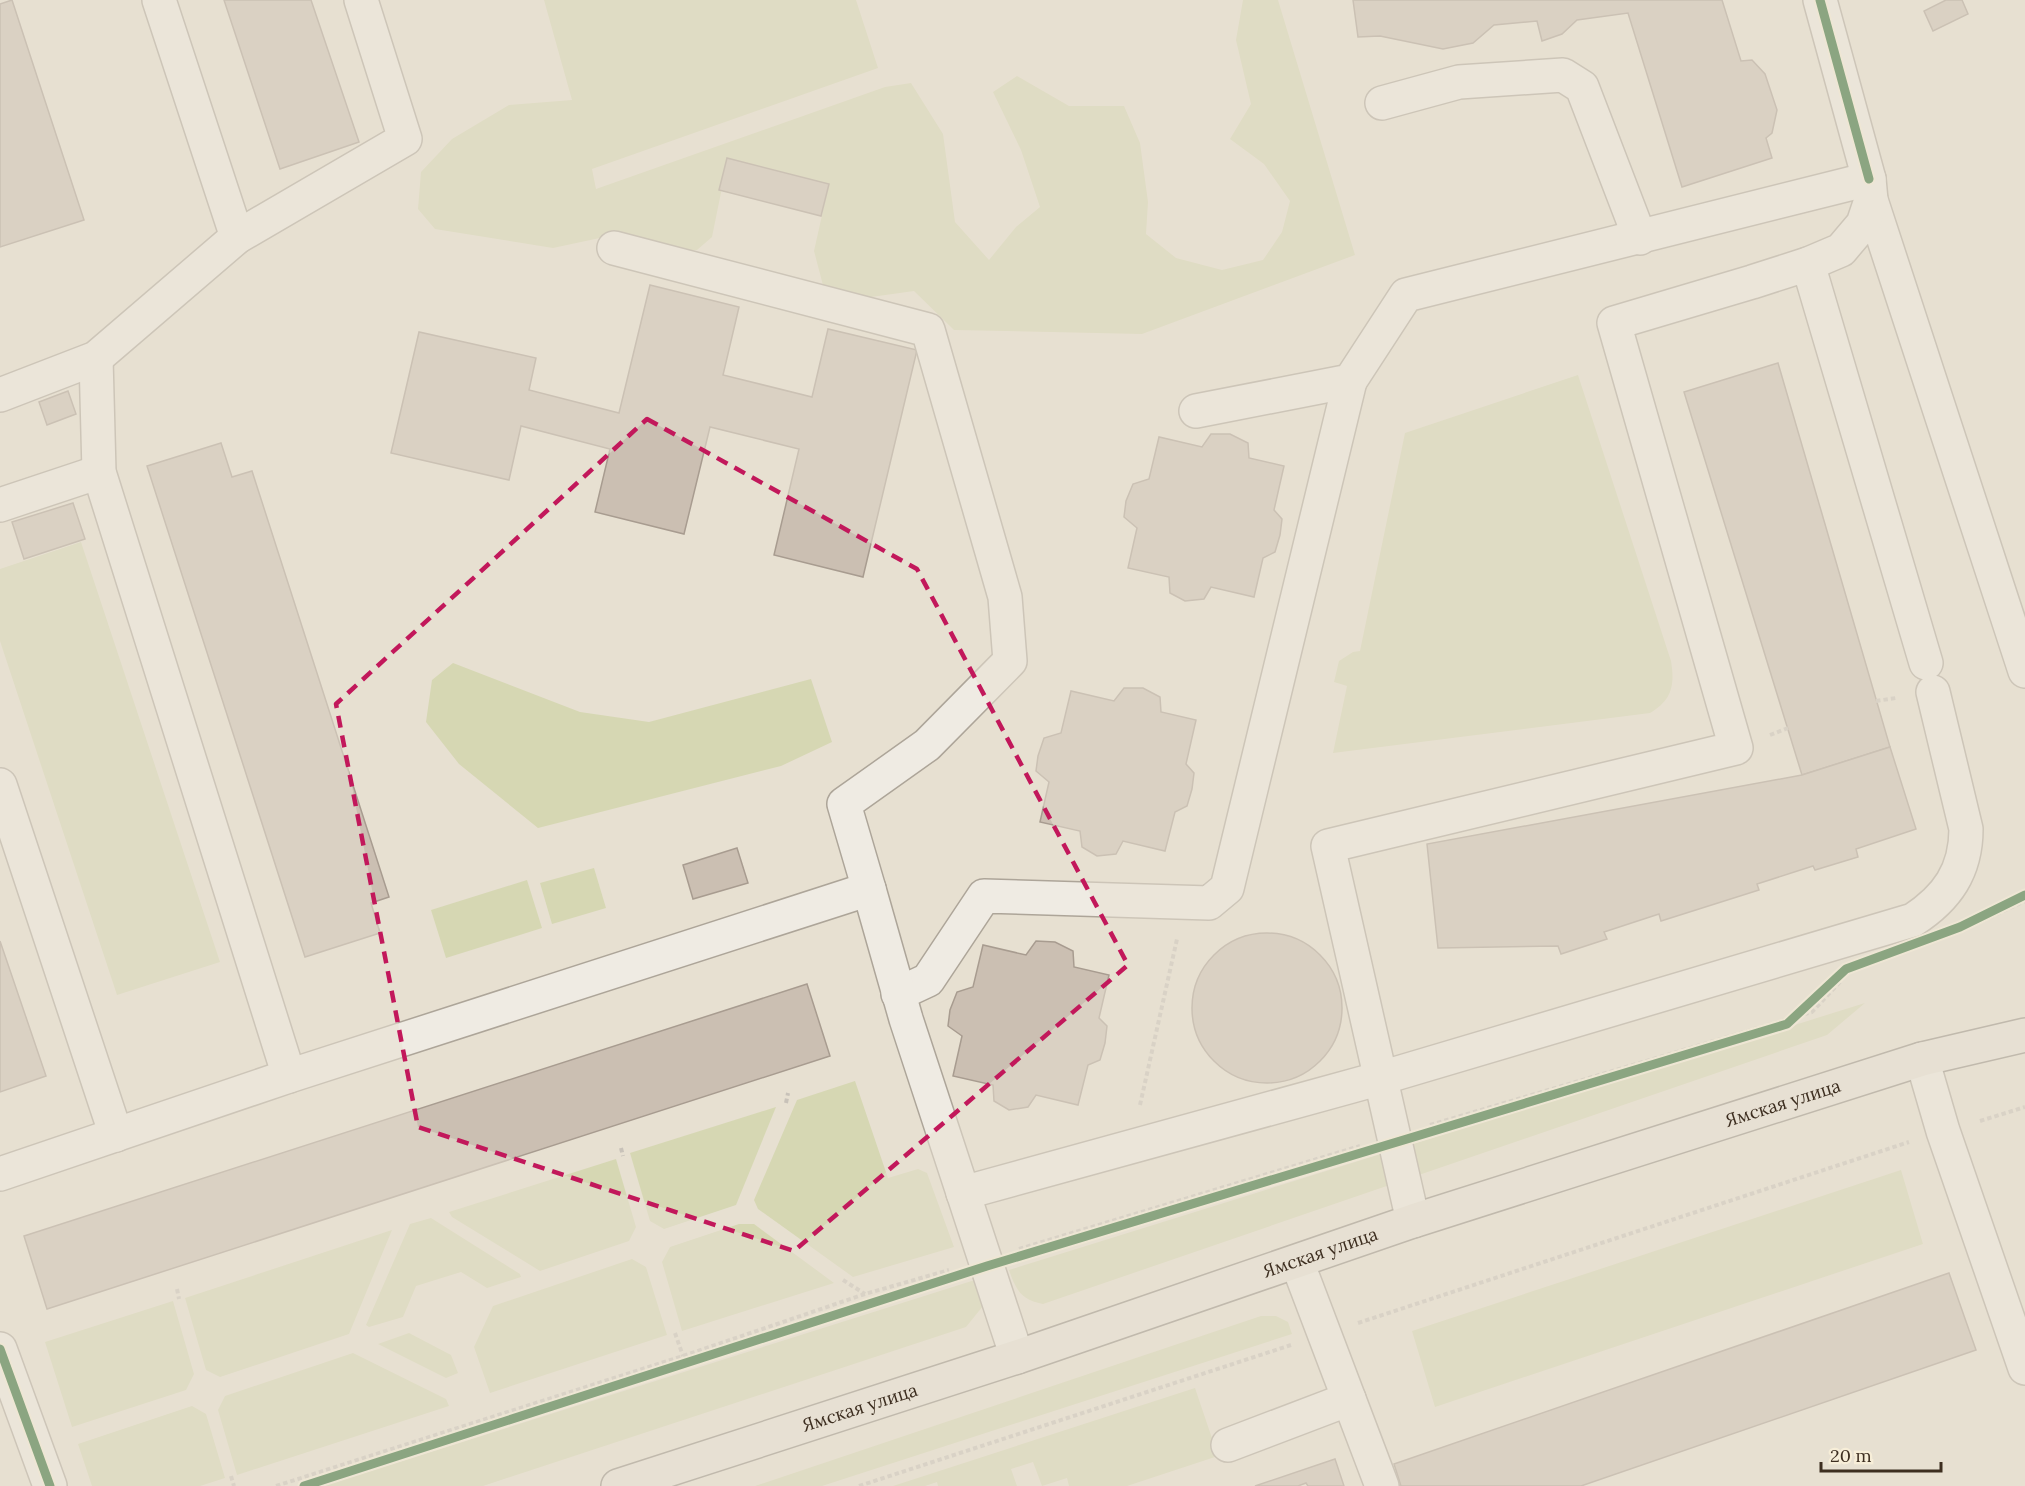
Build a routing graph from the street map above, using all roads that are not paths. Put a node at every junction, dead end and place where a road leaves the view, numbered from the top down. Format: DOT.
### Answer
graph roads {
  1 [pos="159,0"];
  2 [pos="361,0"];
  3 [pos="1820,0"];
  4 [pos="1382,103"];
  5 [pos="1870,190"];
  6 [pos="237,237"];
  7 [pos="1640,238"];
  8 [pos="614,248"];
  9 [pos="1808,264"];
  10 [pos="96,358"];
  11 [pos="1350,381"];
  12 [pos="0,395"];
  13 [pos="1196,411"];
  14 [pos="99,472"];
  15 [pos="0,505"];
  16 [pos="2025,671"];
  17 [pos="0,785"];
  18 [pos="869,889"];
  19 [pos="898,994"];
  20 [pos="2025,1035"];
  21 [pos="1922,1059"];
  22 [pos="289,1076"];
  23 [pos="1381,1078"];
  24 [pos="116,1135"];
  25 [pos="0,1174"];
  26 [pos="963,1192"];
  27 [pos="1413,1221"];
  28 [pos="1297,1262"];
  29 [pos="0,1349"];
  30 [pos="1017,1357"];
  31 [pos="2025,1368"];
  32 [pos="1349,1399"];
  33 [pos="1228,1445"];
  34 [pos="50,1486"];
  35 [pos="618,1486"];
  36 [pos="1382,1486"];
  1 -- 6 [label="street"];
  2 -- 6 [label="street"];
  3 -- 5 [label="street"];
  4 -- 7 [label="street"];
  5 -- 7 [label="street"];
  5 -- 9 [label="street"];
  5 -- 16 [label="street"];
  6 -- 10 [label="street"];
  7 -- 11 [label="street"];
  8 -- 18 [label="street"];
  9 -- 23 [label="street"];
  9 -- 23 [label="street"];
  10 -- 12 [label="street"];
  10 -- 14 [label="street"];
  11 -- 13 [label="street"];
  11 -- 19 [label="street"];
  14 -- 15 [label="street"];
  14 -- 22 [label="street"];
  17 -- 24 [label="street"];
  18 -- 19 [label="street"];
  18 -- 22 [label="street"];
  19 -- 26 [label="street"];
  20 -- 21 [label="main road, Ямская улица"];
  21 -- 27 [label="main road, Ямская улица"];
  21 -- 31 [label="street"];
  22 -- 24 [label="street"];
  23 -- 26 [label="street"];
  23 -- 27 [label="street"];
  24 -- 25 [label="street"];
  26 -- 30 [label="street"];
  27 -- 28 [label="main road, Ямская улица"];
  28 -- 30 [label="main road, Ямская улица"];
  28 -- 32 [label="street"];
  29 -- 34 [label="street"];
  30 -- 35 [label="main road, Ямская улица"];
  32 -- 33 [label="street"];
  32 -- 36 [label="street"];
}
